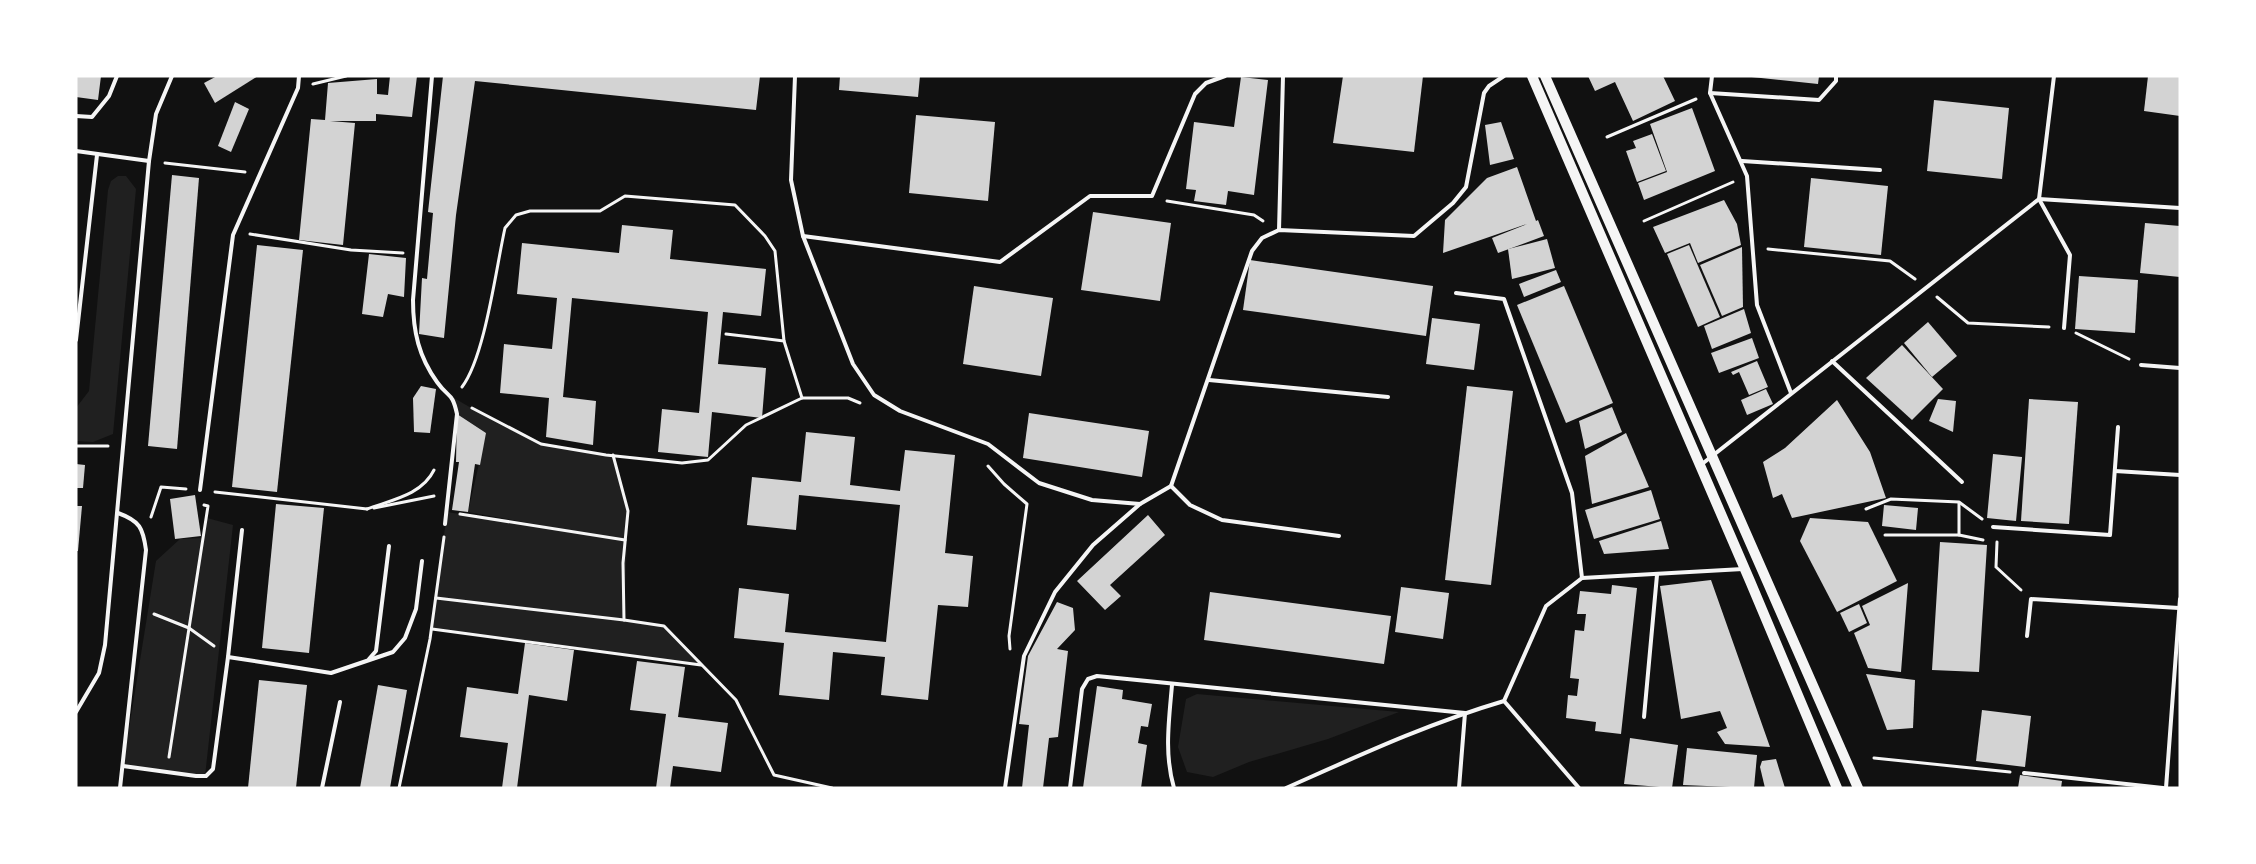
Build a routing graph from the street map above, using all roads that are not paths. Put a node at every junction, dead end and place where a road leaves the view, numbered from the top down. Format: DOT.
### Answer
graph roads {
  1 [pos="117,76"];
  2 [pos="172,76"];
  3 [pos="299,76"];
  4 [pos="432,76"];
  5 [pos="795,76"];
  6 [pos="1225,76"];
  7 [pos="1283,76"];
  8 [pos="1504,76"];
  9 [pos="1532,76"];
  10 [pos="1545,76"];
  11 [pos="1712,76"];
  12 [pos="1836,76"];
  13 [pos="2054,76"];
  14 [pos="1710,92"];
  15 [pos="76,116"];
  16 [pos="76,151"];
  17 [pos="97,155"];
  18 [pos="1742,160"];
  19 [pos="149,161"];
  20 [pos="1880,170"];
  21 [pos="2039,198"];
  22 [pos="2180,208"];
  23 [pos="1279,230"];
  24 [pos="803,236"];
  25 [pos="1456,293"];
  26 [pos="2064,328"];
  27 [pos="76,340"];
  28 [pos="1832,361"];
  29 [pos="2141,365"];
  30 [pos="2180,368"];
  31 [pos="1209,380"];
  32 [pos="1791,393"];
  33 [pos="1388,398"];
  34 [pos="2118,427"];
  35 [pos="1713,454"];
  36 [pos="1700,465"];
  37 [pos="2115,471"];
  38 [pos="2180,475"];
  39 [pos="1962,482"];
  40 [pos="1171,486"];
  41 [pos="200,490"];
  42 [pos="1140,504"];
  43 [pos="118,513"];
  44 [pos="445,524"];
  45 [pos="1993,526"];
  46 [pos="242,530"];
  47 [pos="1339,536"];
  48 [pos="389,546"];
  49 [pos="422,561"];
  50 [pos="1746,569"];
  51 [pos="1658,575"];
  52 [pos="1582,578"];
  53 [pos="2180,599"];
  54 [pos="2179,608"];
  55 [pos="2027,636"];
  56 [pos="228,657"];
  57 [pos="367,660"];
  58 [pos="1172,685"];
  59 [pos="1504,701"];
  60 [pos="340,702"];
  61 [pos="76,712"];
  62 [pos="1465,713"];
  63 [pos="1644,717"];
  64 [pos="123,766"];
  65 [pos="2024,773"];
  66 [pos="120,788"];
  67 [pos="322,788"];
  68 [pos="1005,788"];
  69 [pos="1070,788"];
  70 [pos="1174,788"];
  71 [pos="1286,788"];
  72 [pos="1459,788"];
  73 [pos="1579,788"];
  74 [pos="1837,788"];
  75 [pos="1858,788"];
  76 [pos="2165,788"];
  1 -- 15 [label="lane"];
  2 -- 19 [label="lane"];
  3 -- 41 [label="lane"];
  4 -- 44 [label="lane"];
  5 -- 24 [label="lane"];
  6 -- 24 [label="lane"];
  7 -- 23 [label="lane"];
  8 -- 23 [label="lane"];
  9 -- 36 [label="main road"];
  10 -- 35 [label="main road"];
  11 -- 14 [label="lane"];
  12 -- 14 [label="lane"];
  13 -- 21 [label="lane"];
  14 -- 18 [label="lane"];
  16 -- 17 [label="lane"];
  17 -- 19 [label="lane"];
  17 -- 27 [label="lane"];
  18 -- 20 [label="lane"];
  18 -- 32 [label="lane"];
  19 -- 43 [label="lane"];
  21 -- 22 [label="lane"];
  21 -- 26 [label="lane"];
  21 -- 28 [label="lane"];
  23 -- 31 [label="lane"];
  24 -- 42 [label="lane"];
  25 -- 52 [label="lane"];
  28 -- 32 [label="lane"];
  28 -- 39 [label="lane"];
  29 -- 30 [label="lane"];
  31 -- 33 [label="lane"];
  31 -- 40 [label="lane"];
  32 -- 35 [label="lane"];
  34 -- 37 [label="lane"];
  35 -- 36 [label="lane"];
  35 -- 75 [label="main road"];
  36 -- 50 [label="main road"];
  37 -- 38 [label="lane"];
  37 -- 45 [label="lane"];
  40 -- 42 [label="lane"];
  40 -- 47 [label="lane"];
  42 -- 68 [label="lane"];
  43 -- 61 [label="lane"];
  43 -- 64 [label="lane"];
  46 -- 56 [label="lane"];
  48 -- 57 [label="lane"];
  49 -- 57 [label="lane"];
  50 -- 51 [label="lane"];
  50 -- 74 [label="main road"];
  51 -- 52 [label="lane"];
  51 -- 63 [label="lane"];
  52 -- 59 [label="lane"];
  53 -- 54 [label="lane"];
  54 -- 55 [label="lane"];
  54 -- 76 [label="lane"];
  56 -- 57 [label="lane"];
  56 -- 64 [label="lane"];
  58 -- 62 [label="lane"];
  58 -- 69 [label="lane"];
  58 -- 70 [label="lane"];
  59 -- 62 [label="lane"];
  59 -- 73 [label="lane"];
  60 -- 67 [label="lane"];
  62 -- 71 [label="lane"];
  62 -- 72 [label="lane"];
  64 -- 66 [label="lane"];
  65 -- 76 [label="lane"];
}
